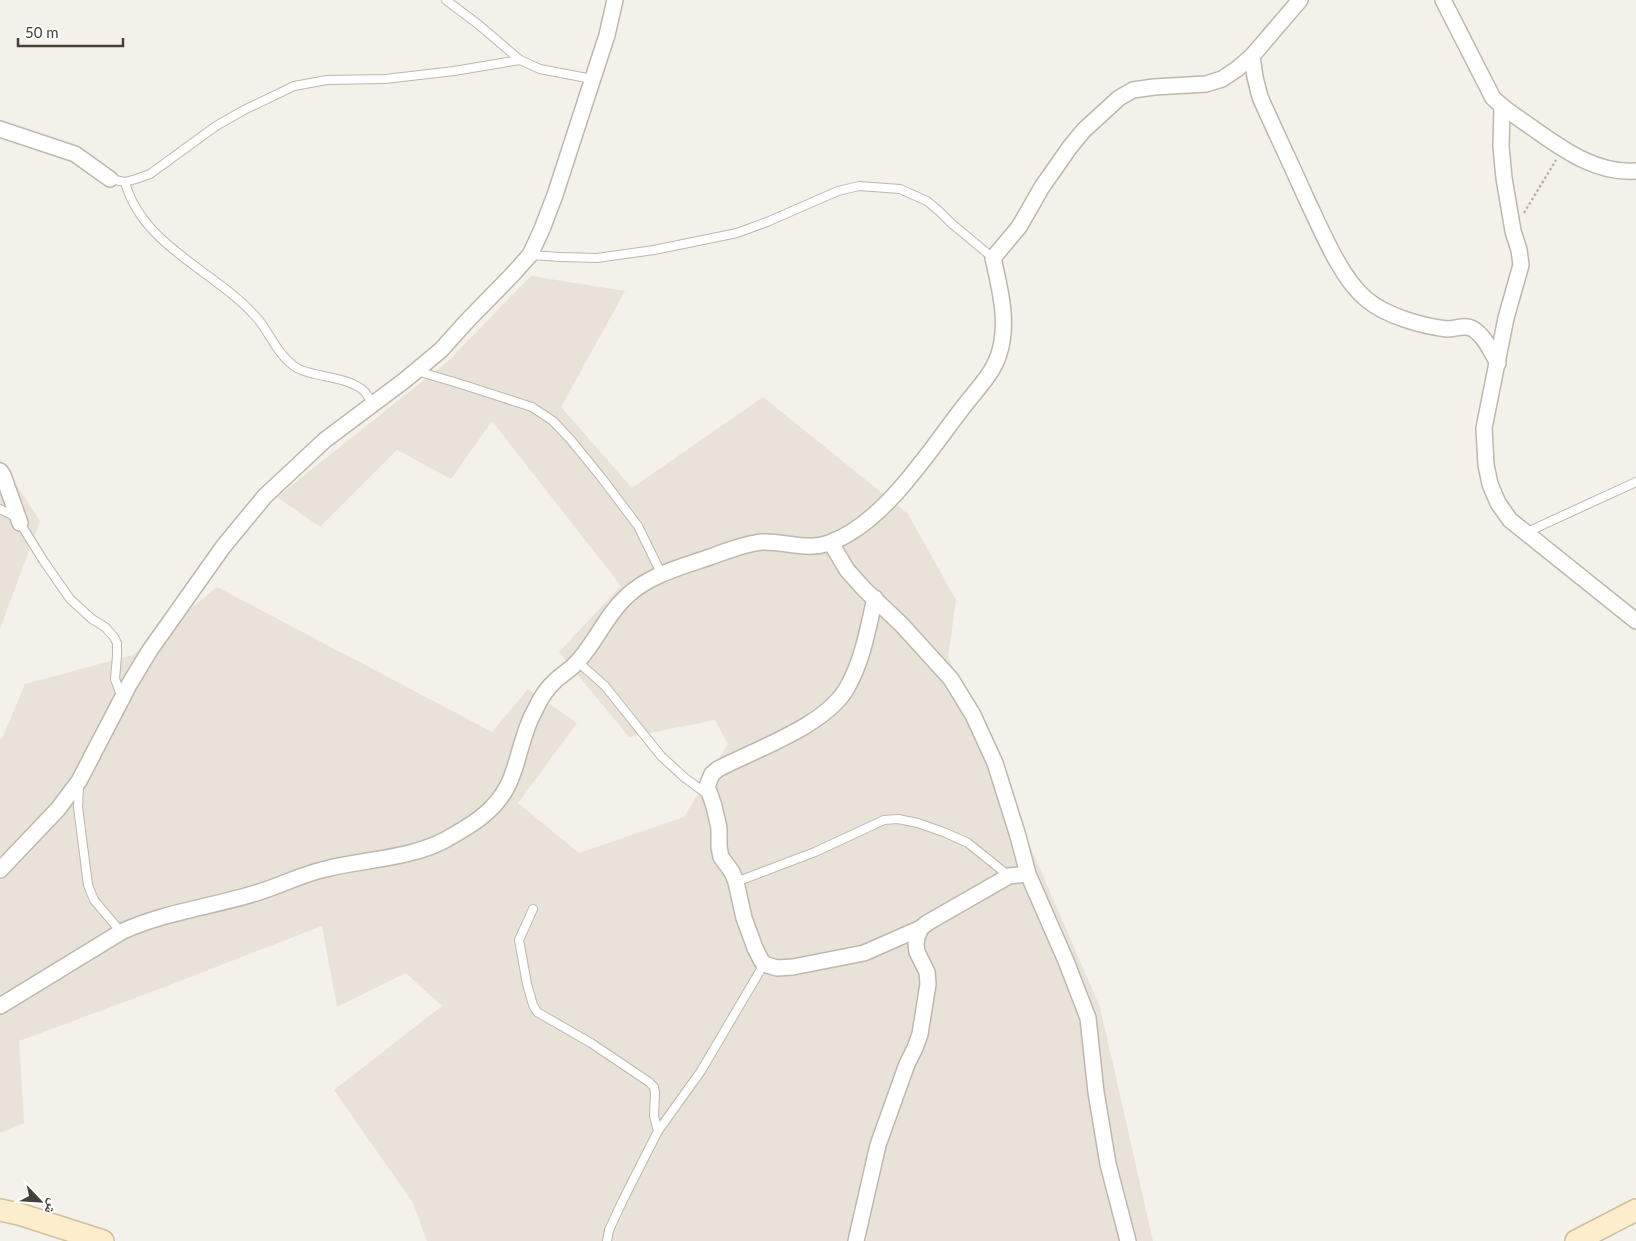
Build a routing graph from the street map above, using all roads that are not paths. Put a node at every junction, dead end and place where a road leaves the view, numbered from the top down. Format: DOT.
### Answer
graph roads {
  1 [pos="446,0"];
  2 [pos="615,0"];
  3 [pos="1300,0"];
  4 [pos="1443,0"];
  5 [pos="1252,56"];
  6 [pos="520,60"];
  7 [pos="592,79"];
  8 [pos="1502,107"];
  9 [pos="0,129"];
  10 [pos="1636,171"];
  11 [pos="117,181"];
  12 [pos="530,255"];
  13 [pos="994,258"];
  14 [pos="1498,363"];
  15 [pos="417,371"];
  16 [pos="374,404"];
  17 [pos="0,471"];
  18 [pos="1636,482"];
  19 [pos="0,509"];
  20 [pos="20,523"];
  21 [pos="1525,533"];
  22 [pos="831,543"];
  23 [pos="662,575"];
  24 [pos="875,598"];
  25 [pos="1636,621"];
  26 [pos="578,662"];
  27 [pos="122,699"];
  28 [pos="79,781"];
  29 [pos="709,796"];
  30 [pos="0,870"];
  31 [pos="1028,874"];
  32 [pos="1009,876"];
  33 [pos="736,882"];
  34 [pos="533,909"];
  35 [pos="921,928"];
  36 [pos="121,932"];
  37 [pos="764,964"];
  38 [pos="0,1006"];
  39 [pos="658,1131"];
  40 [pos="0,1210"];
  41 [pos="1636,1210"];
  42 [pos="103,1241"];
  43 [pos="607,1241"];
  44 [pos="856,1241"];
  45 [pos="1128,1241"];
  46 [pos="1577,1241"];
  1 -- 6 [label="lane"];
  2 -- 7 [label="street"];
  3 -- 5 [label="street"];
  4 -- 8 [label="street"];
  5 -- 13 [label="street"];
  5 -- 14 [label="street"];
  6 -- 7 [label="lane"];
  6 -- 11 [label="lane"];
  7 -- 12 [label="street"];
  8 -- 10 [label="street"];
  8 -- 14 [label="street"];
  9 -- 11 [label="street"];
  11 -- 16 [label="lane"];
  12 -- 13 [label="lane"];
  12 -- 15 [label="street"];
  13 -- 22 [label="street"];
  14 -- 21 [label="street"];
  15 -- 16 [label="street"];
  15 -- 23 [label="lane"];
  16 -- 27 [label="street"];
  17 -- 20 [label="street"];
  18 -- 21 [label="lane"];
  19 -- 20 [label="lane"];
  20 -- 27 [label="lane"];
  21 -- 25 [label="street"];
  22 -- 23 [label="street"];
  22 -- 24 [label="street"];
  23 -- 26 [label="street"];
  24 -- 29 [label="street"];
  24 -- 31 [label="street"];
  26 -- 29 [label="lane"];
  26 -- 36 [label="street"];
  27 -- 28 [label="street"];
  28 -- 30 [label="street"];
  28 -- 36 [label="lane"];
  29 -- 33 [label="street"];
  31 -- 32 [label="street"];
  31 -- 45 [label="street"];
  32 -- 33 [label="lane"];
  32 -- 35 [label="street"];
  33 -- 37 [label="street"];
  34 -- 39 [label="lane"];
  35 -- 37 [label="street"];
  35 -- 44 [label="street"];
  36 -- 38 [label="street"];
  37 -- 39 [label="lane"];
  39 -- 43 [label="lane"];
  40 -- 42 [label="street"];
  41 -- 46 [label="street"];
}
